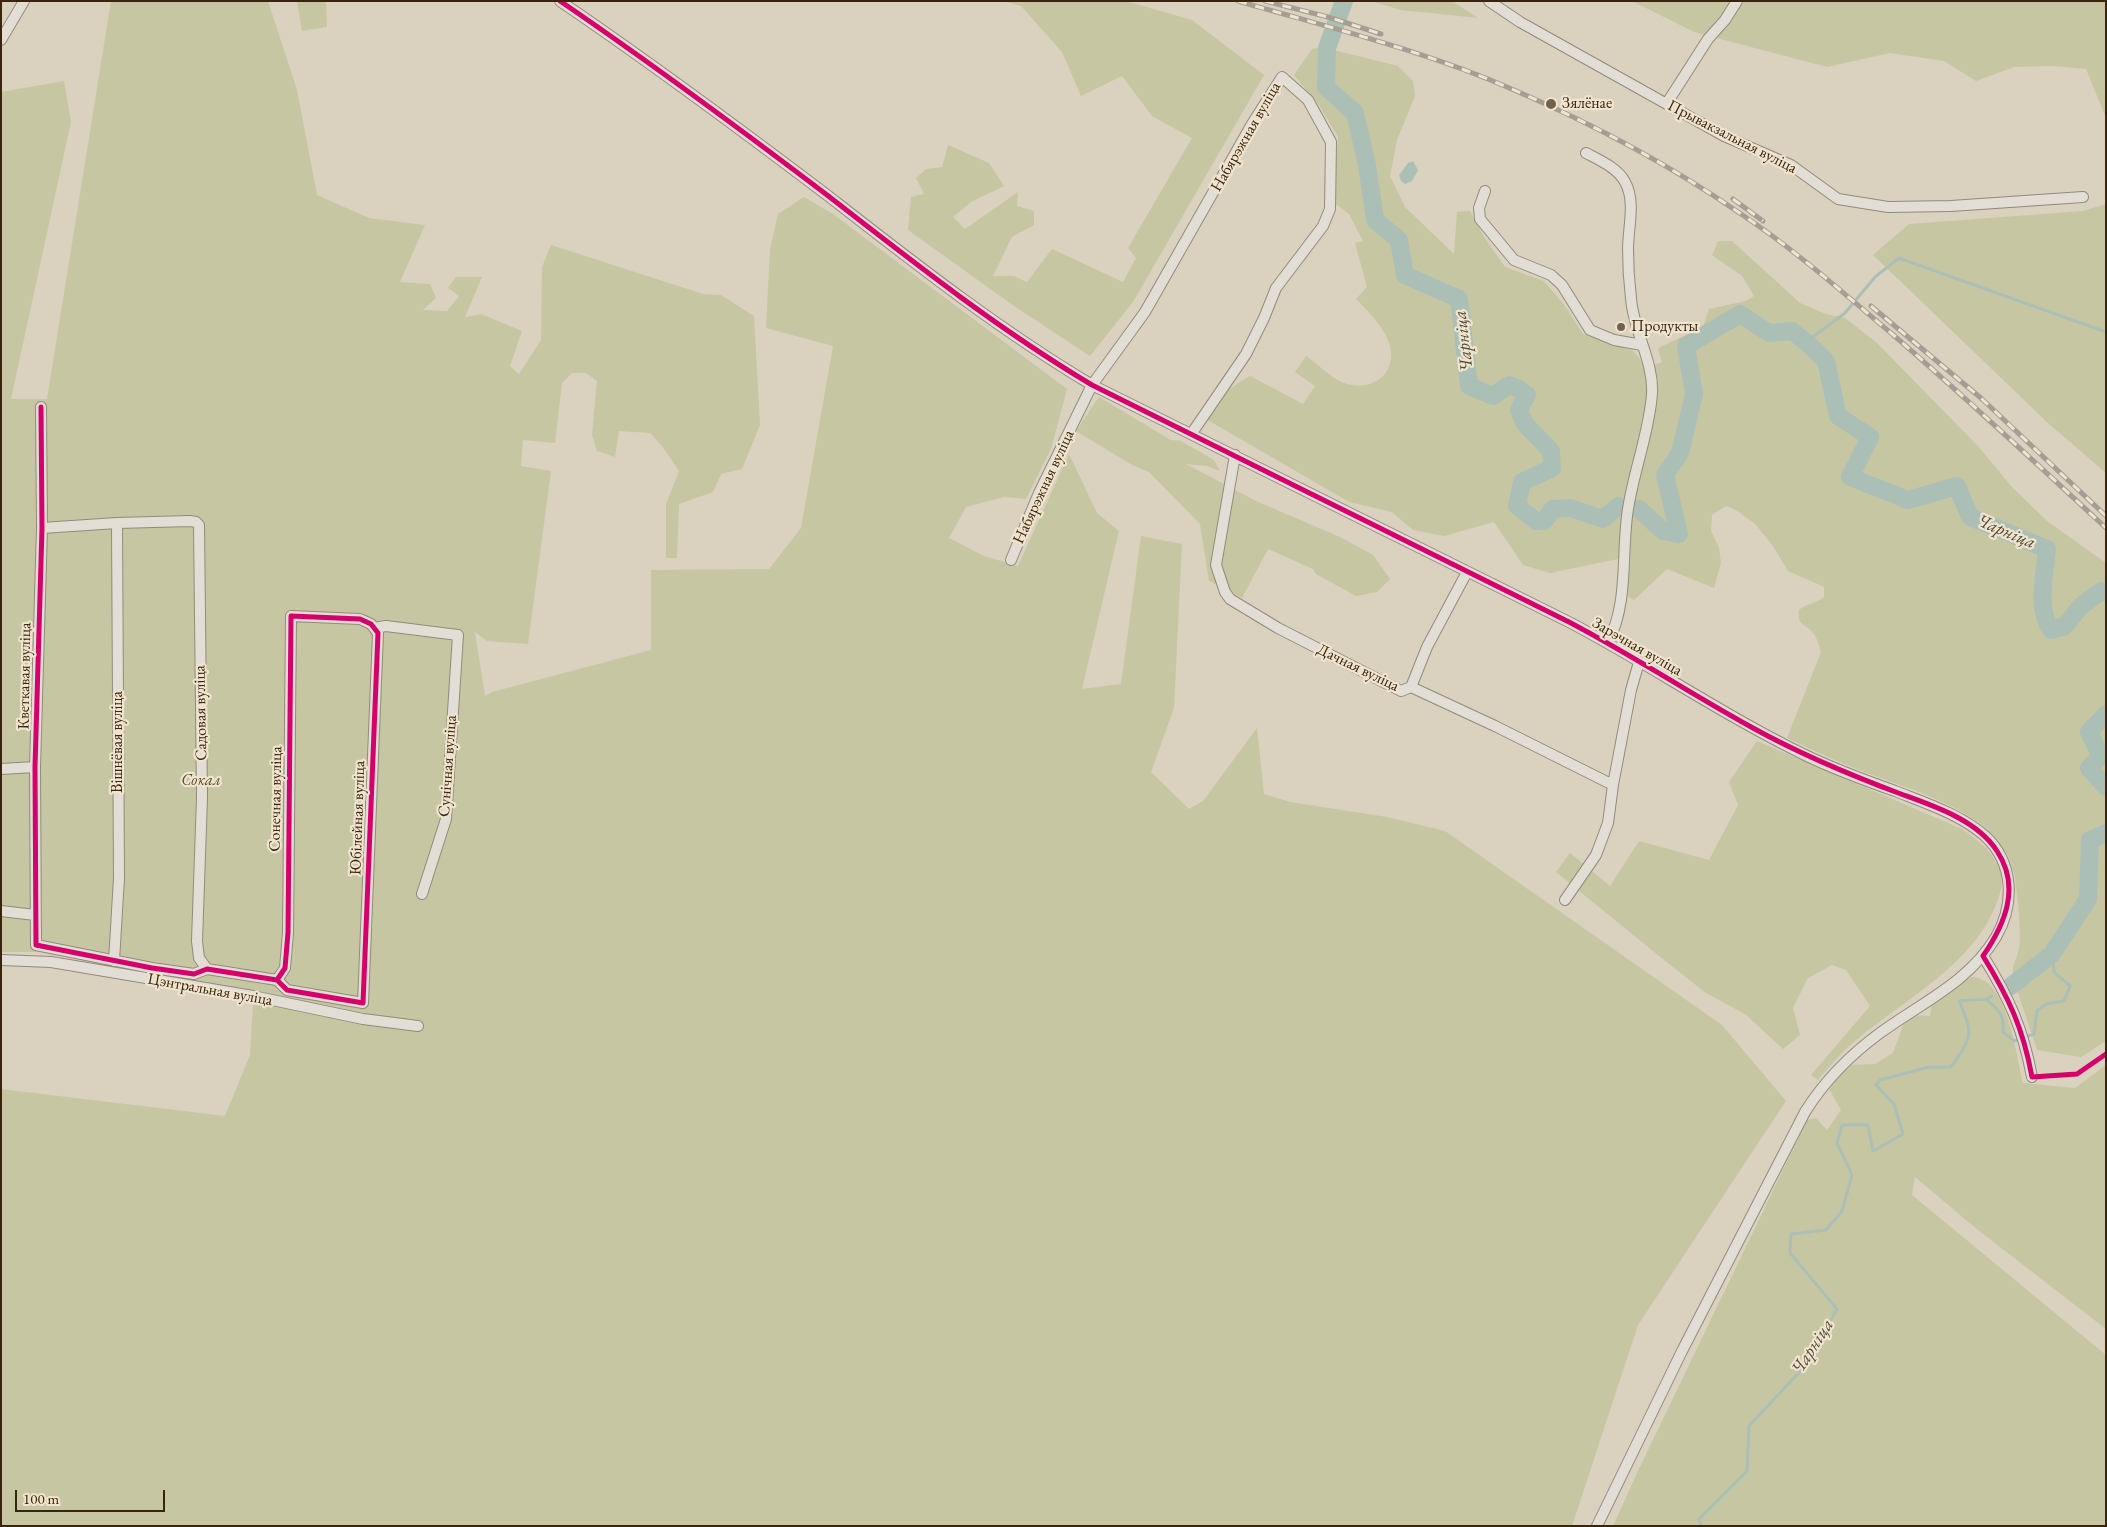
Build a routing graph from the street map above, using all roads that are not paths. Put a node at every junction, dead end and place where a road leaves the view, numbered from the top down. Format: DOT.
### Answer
graph roads {
  1 [pos="24,1"];
  2 [pos="560,1"];
  3 [pos="1489,1"];
  4 [pos="1737,1"];
  5 [pos="1,40"];
  6 [pos="1667,104"];
  7 [pos="1586,153"];
  8 [pos="1485,191"];
  9 [pos="2083,197"];
  10 [pos="1642,344"];
  11 [pos="1092,385"];
  12 [pos="41,407"];
  13 [pos="1192,433"];
  14 [pos="1235,455"];
  15 [pos="117,523"];
  16 [pos="42,528"];
  17 [pos="1011,560"];
  18 [pos="1467,572"];
  19 [pos="376,630"];
  20 [pos="1608,642"];
  21 [pos="1639,662"];
  22 [pos="1411,687"];
  23 [pos="36,768"];
  24 [pos="1,769"];
  25 [pos="1613,785"];
  26 [pos="422,894"];
  27 [pos="1566,900"];
  28 [pos="1,911"];
  29 [pos="35,914"];
  30 [pos="1983,956"];
  31 [pos="1,960"];
  32 [pos="114,961"];
  33 [pos="207,970"];
  34 [pos="256,977"];
  35 [pos="277,980"];
  36 [pos="253,996"];
  37 [pos="418,1026"];
  38 [pos="2032,1077"];
  39 [pos="1597,1526"];
  1 -- 5 [label="street"];
  2 -- 11 [label="street, Зарэчная вуліца"];
  3 -- 6 [label="street, Прывакзальная вуліца"];
  4 -- 6 [label="street"];
  6 -- 9 [label="street, Прывакзальная вуліца"];
  7 -- 10 [label="street"];
  8 -- 10 [label="street"];
  10 -- 20 [label="street"];
  11 -- 13 [label="street, Зарэчная вуліца"];
  11 -- 13 [label="street, Набярэжная вуліца"];
  11 -- 17 [label="street, Набярэжная вуліца"];
  12 -- 16 [label="street, Кветкавая вуліца"];
  13 -- 14 [label="street, Зарэчная вуліца"];
  14 -- 18 [label="street, Зарэчная вуліца"];
  14 -- 22 [label="street, Дачная вуліца"];
  15 -- 16 [label="street"];
  15 -- 32 [label="street, Вішнёвая вуліца"];
  15 -- 33 [label="street, Садовая вуліца"];
  16 -- 23 [label="street, Кветкавая вуліца"];
  18 -- 20 [label="street, Зарэчная вуліца"];
  18 -- 22 [label="street"];
  19 -- 26 [label="street, Сунічная вуліца"];
  19 -- 35 [label="street, Сонечная вуліца"];
  19 -- 35 [label="street, Юбілейная вуліца"];
  20 -- 21 [label="street, Зарэчная вуліца"];
  21 -- 25 [label="street"];
  21 -- 30 [label="street, Зарэчная вуліца"];
  22 -- 25 [label="street, Дачная вуліца"];
  23 -- 24 [label="street"];
  23 -- 29 [label="street, Кветкавая вуліца"];
  25 -- 27 [label="street"];
  28 -- 29 [label="street"];
  29 -- 32 [label="street, Кветкавая вуліца"];
  30 -- 38 [label="street"];
  30 -- 39 [label="street, Зарэчная вуліца"];
  31 -- 36 [label="street, Цэнтральная вуліца"];
  32 -- 33 [label="street"];
  33 -- 34 [label="street"];
  34 -- 35 [label="street"];
  34 -- 36 [label="street"];
  36 -- 37 [label="street, Цэнтральная вуліца"];
}
